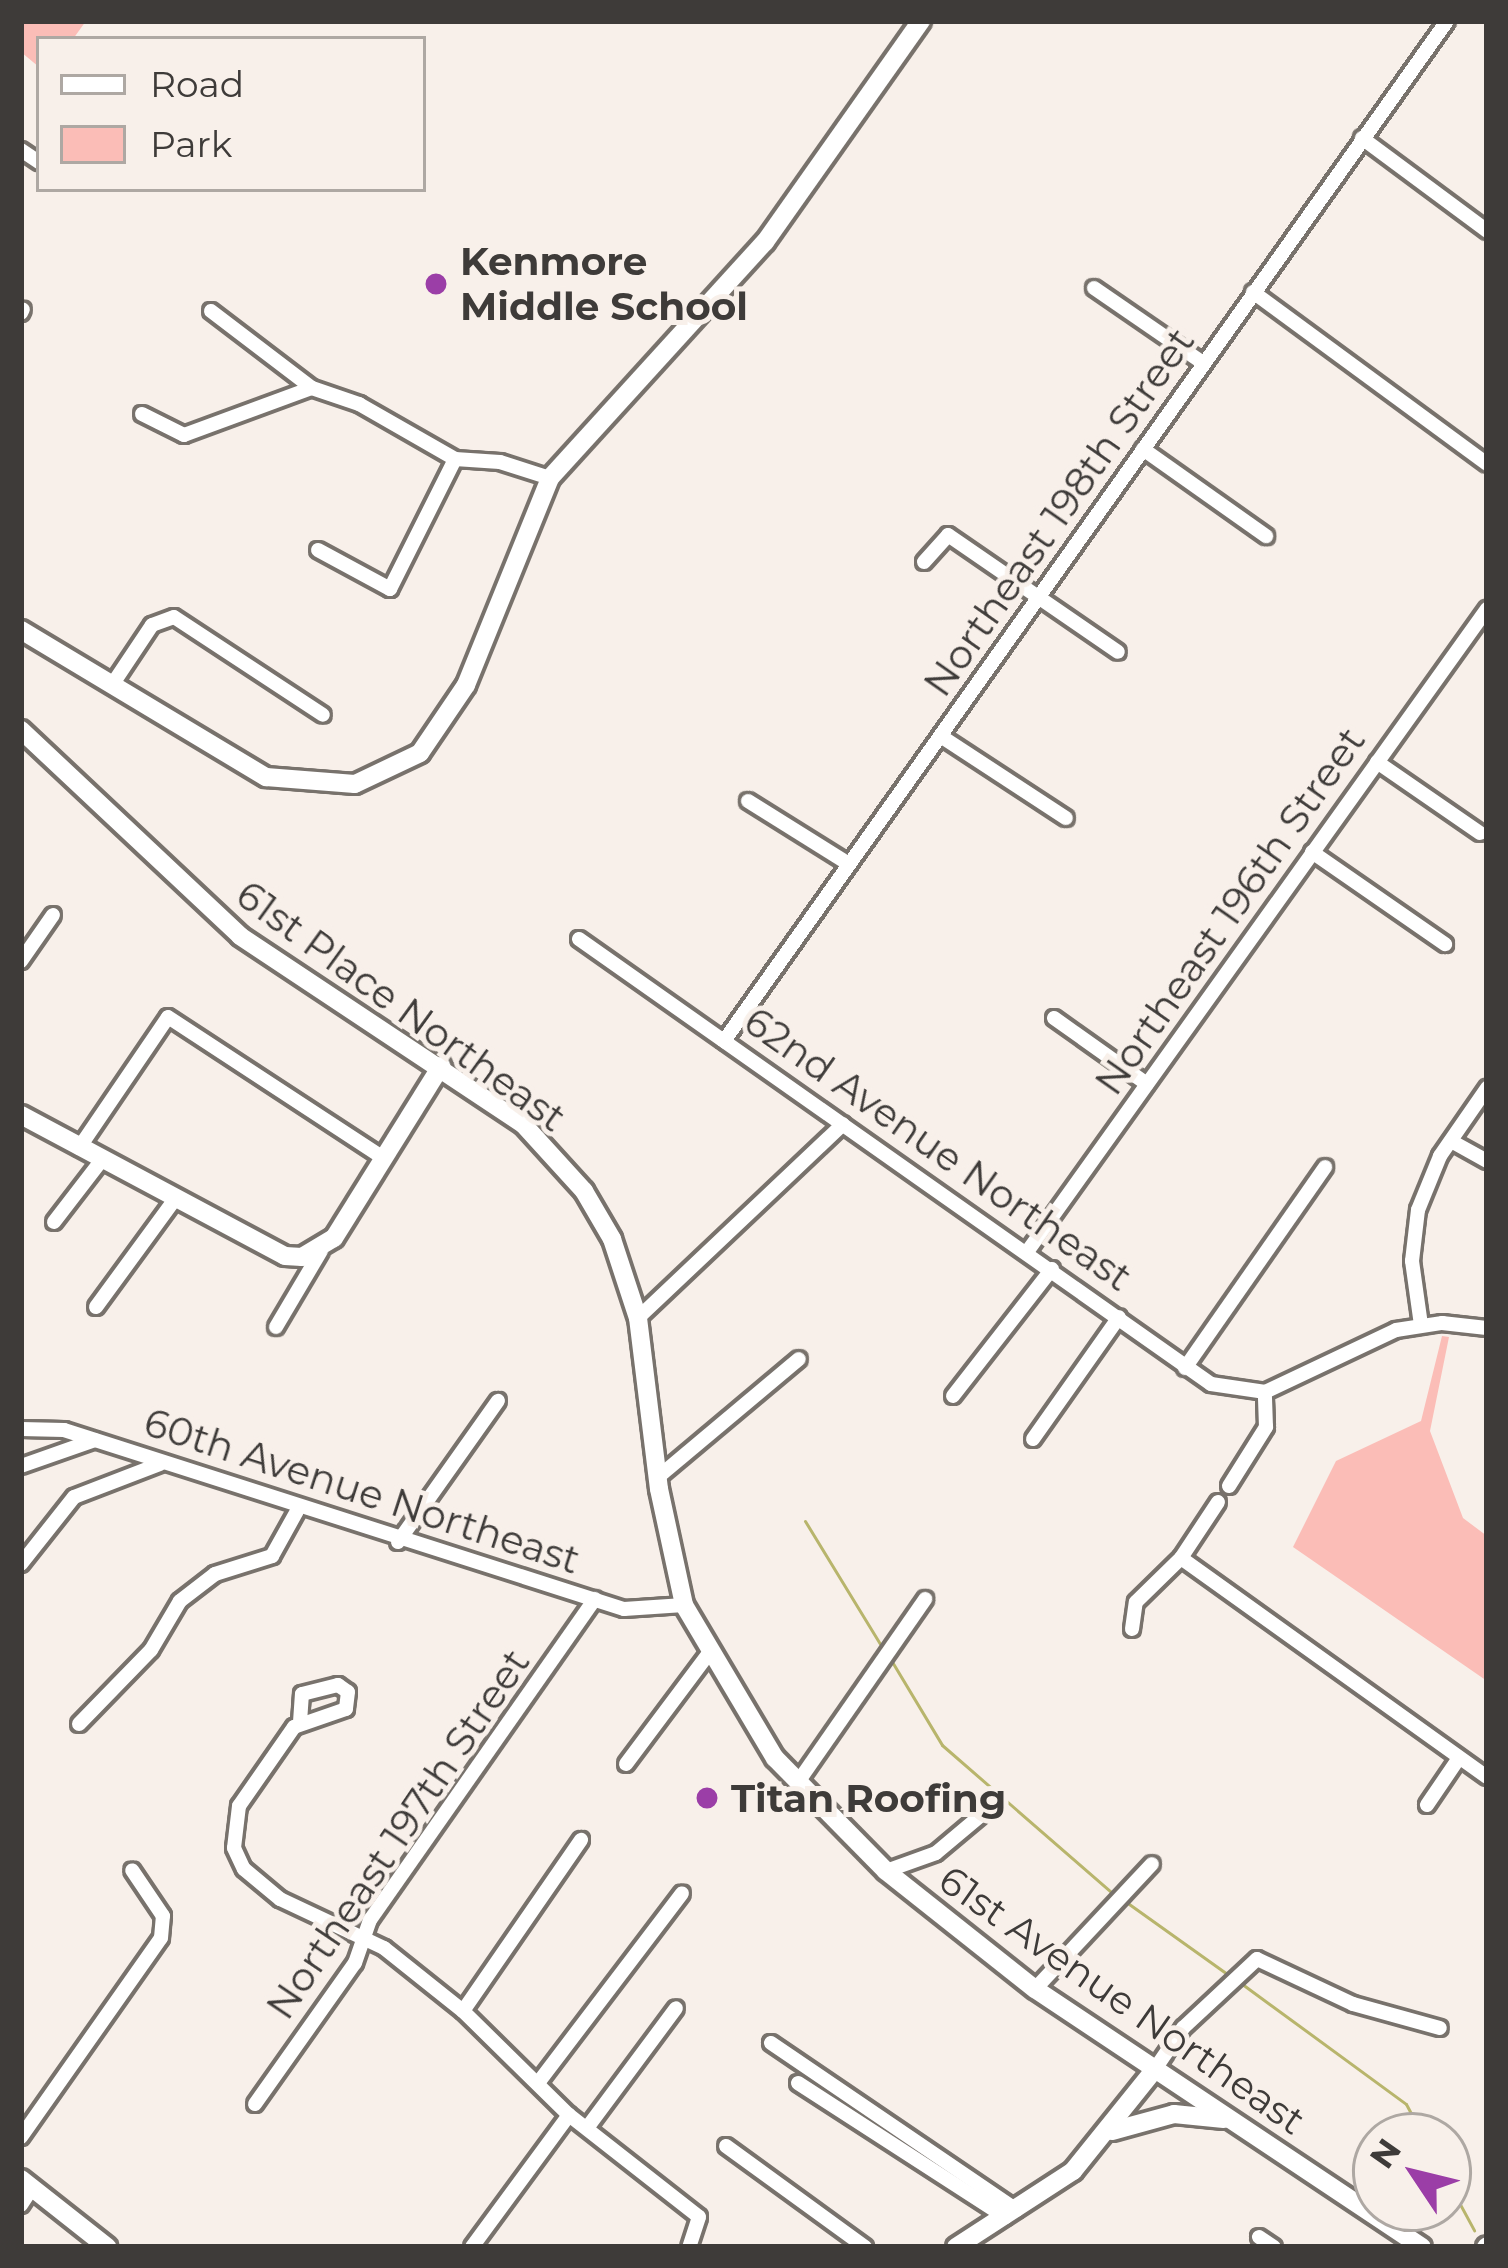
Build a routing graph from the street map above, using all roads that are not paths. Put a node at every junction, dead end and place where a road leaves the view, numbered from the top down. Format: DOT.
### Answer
graph roads {
  1 [pos="897,21"];
  2 [pos="922,21"];
  3 [pos="1447,21"];
  4 [pos="909,39"];
  5 [pos="1362,138"];
  6 [pos="1487,231"];
  7 [pos="1094,288"];
  8 [pos="1253,292"];
  9 [pos="211,310"];
  10 [pos="1204,363"];
  11 [pos="312,388"];
  12 [pos="142,414"];
  13 [pos="1143,448"];
  14 [pos="455,459"];
  15 [pos="1487,464"];
  16 [pos="550,478"];
  17 [pos="1266,536"];
  18 [pos="318,550"];
  19 [pos="924,562"];
  20 [pos="1040,597"];
  21 [pos="1487,609"];
  22 [pos="21,630"];
  23 [pos="1118,652"];
  24 [pos="112,685"];
  25 [pos="322,715"];
  26 [pos="21,730"];
  27 [pos="942,736"];
  28 [pos="1377,762"];
  29 [pos="748,801"];
  30 [pos="1066,818"];
  31 [pos="1480,832"];
  32 [pos="1312,852"];
  33 [pos="849,864"];
  34 [pos="53,915"];
  35 [pos="579,939"];
  36 [pos="1445,944"];
  37 [pos="21,961"];
  38 [pos="1054,1018"];
  39 [pos="724,1041"];
  40 [pos="441,1066"];
  41 [pos="1148,1084"];
  42 [pos="1487,1088"];
  43 [pos="21,1115"];
  44 [pos="843,1124"];
  45 [pos="1450,1141"];
  46 [pos="79,1148"];
  47 [pos="385,1159"];
  48 [pos="101,1160"];
  49 [pos="1487,1161"];
  50 [pos="1325,1167"];
  51 [pos="176,1199"];
  52 [pos="54,1222"];
  53 [pos="321,1251"];
  54 [pos="1027,1252"];
  55 [pos="1052,1269"];
  56 [pos="97,1307"];
  57 [pos="1119,1316"];
  58 [pos="638,1318"];
  59 [pos="1421,1325"];
  60 [pos="276,1327"];
  61 [pos="1487,1328"];
  62 [pos="799,1359"];
  63 [pos="1185,1368"];
  64 [pos="1265,1392"];
  65 [pos="952,1396"];
  66 [pos="497,1401"];
  67 [pos="21,1429"];
  68 [pos="1033,1439"];
  69 [pos="95,1440"];
  70 [pos="160,1464"];
  71 [pos="21,1466"];
  72 [pos="657,1478"];
  73 [pos="1228,1486"];
  74 [pos="1218,1502"];
  75 [pos="296,1510"];
  76 [pos="398,1542"];
  77 [pos="1181,1558"];
  78 [pos="21,1564"];
  79 [pos="596,1599"];
  80 [pos="925,1599"];
  81 [pos="684,1605"];
  82 [pos="1132,1629"];
  83 [pos="709,1652"];
  84 [pos="300,1721"];
  85 [pos="79,1724"];
  86 [pos="1459,1758"];
  87 [pos="626,1764"];
  88 [pos="1487,1777"];
  89 [pos="798,1782"];
  90 [pos="1427,1805"];
  91 [pos="980,1816"];
  92 [pos="580,1840"];
  93 [pos="1153,1864"];
  94 [pos="132,1870"];
  95 [pos="886,1871"];
  96 [pos="682,1893"];
  97 [pos="363,1939"];
  98 [pos="1035,1989"];
  99 [pos="676,2008"];
  100 [pos="463,2011"];
  101 [pos="1440,2028"];
  102 [pos="771,2043"];
  103 [pos="1155,2069"];
  104 [pos="538,2083"];
  105 [pos="798,2083"];
  106 [pos="255,2104"];
  107 [pos="569,2115"];
  108 [pos="1232,2120"];
  109 [pos="586,2128"];
  110 [pos="1112,2131"];
  111 [pos="21,2138"];
  112 [pos="726,2146"];
  113 [pos="25,2191"];
  114 [pos="1011,2213"];
  115 [pos="1259,2237"];
  116 [pos="107,2247"];
  117 [pos="472,2247"];
  118 [pos="689,2247"];
  119 [pos="865,2247"];
  120 [pos="956,2247"];
  121 [pos="1274,2247"];
  122 [pos="1422,2247"];
  1 -- 4 [label="main road"];
  2 -- 4 [label="main road"];
  3 -- 5 [label="street, Northeast 198th Street"];
  4 -- 16 [label="main road"];
  5 -- 6 [label="street"];
  5 -- 8 [label="street, Northeast 198th Street"];
  7 -- 10 [label="street"];
  8 -- 10 [label="street, Northeast 198th Street"];
  8 -- 15 [label="street"];
  9 -- 11 [label="street"];
  10 -- 13 [label="street, Northeast 198th Street"];
  11 -- 12 [label="street"];
  11 -- 14 [label="street"];
  13 -- 17 [label="street"];
  13 -- 20 [label="street, Northeast 198th Street"];
  14 -- 16 [label="street"];
  14 -- 18 [label="street"];
  16 -- 24 [label="main road"];
  19 -- 20 [label="street"];
  20 -- 23 [label="street"];
  20 -- 27 [label="street, Northeast 198th Street"];
  21 -- 28 [label="street, Northeast 196th Street"];
  22 -- 24 [label="main road"];
  24 -- 25 [label="street"];
  26 -- 40 [label="main road, 61st Place Northeast"];
  27 -- 30 [label="street"];
  27 -- 33 [label="street, Northeast 198th Street"];
  28 -- 31 [label="street"];
  28 -- 32 [label="street, Northeast 196th Street"];
  29 -- 33 [label="street"];
  32 -- 36 [label="street"];
  32 -- 41 [label="street, Northeast 196th Street"];
  33 -- 39 [label="street, Northeast 198th Street"];
  34 -- 37 [label="street"];
  35 -- 39 [label="street, 62nd Avenue Northeast"];
  38 -- 41 [label="street"];
  39 -- 44 [label="street, 62nd Avenue Northeast"];
  40 -- 47 [label="main road"];
  40 -- 58 [label="main road, 61st Place Northeast"];
  41 -- 54 [label="street, Northeast 196th Street"];
  42 -- 45 [label="street"];
  43 -- 46 [label="main road"];
  44 -- 54 [label="street, 62nd Avenue Northeast"];
  44 -- 58 [label="street"];
  45 -- 49 [label="street"];
  45 -- 59 [label="street"];
  46 -- 47 [label="street"];
  46 -- 48 [label="main road"];
  47 -- 53 [label="main road"];
  48 -- 51 [label="main road"];
  48 -- 52 [label="street"];
  50 -- 63 [label="street"];
  51 -- 53 [label="main road"];
  51 -- 56 [label="street"];
  53 -- 60 [label="street"];
  54 -- 55 [label="street, 62nd Avenue Northeast"];
  55 -- 57 [label="street, 62nd Avenue Northeast"];
  55 -- 65 [label="street"];
  57 -- 63 [label="street, 62nd Avenue Northeast"];
  57 -- 68 [label="street"];
  58 -- 72 [label="main road, 61st Place Northeast"];
  59 -- 61 [label="street"];
  59 -- 64 [label="street"];
  62 -- 72 [label="street"];
  63 -- 64 [label="street, 62nd Avenue Northeast"];
  64 -- 73 [label="street"];
  66 -- 76 [label="street"];
  67 -- 69 [label="street, 60th Avenue Northeast"];
  69 -- 70 [label="street, 60th Avenue Northeast"];
  69 -- 71 [label="street"];
  70 -- 75 [label="street, 60th Avenue Northeast"];
  70 -- 78 [label="street"];
  72 -- 81 [label="main road, 61st Place Northeast"];
  74 -- 77 [label="street"];
  75 -- 76 [label="street, 60th Avenue Northeast"];
  75 -- 85 [label="street"];
  76 -- 79 [label="street, 60th Avenue Northeast"];
  77 -- 82 [label="street"];
  77 -- 86 [label="street"];
  79 -- 81 [label="street, 60th Avenue Northeast"];
  79 -- 97 [label="street, Northeast 197th Street"];
  80 -- 89 [label="street"];
  81 -- 83 [label="main road, 61st Avenue Northeast"];
  83 -- 87 [label="street"];
  83 -- 89 [label="main road, 61st Avenue Northeast"];
  84 -- 97 [label="street"];
  86 -- 88 [label="street"];
  86 -- 90 [label="street"];
  89 -- 95 [label="main road, 61st Avenue Northeast"];
  91 -- 95 [label="street"];
  92 -- 100 [label="street"];
  93 -- 98 [label="street"];
  94 -- 111 [label="street"];
  95 -- 98 [label="main road, 61st Avenue Northeast"];
  96 -- 104 [label="street"];
  97 -- 100 [label="street"];
  97 -- 106 [label="street, Northeast 197th Street"];
  98 -- 103 [label="main road, 61st Avenue Northeast"];
  99 -- 109 [label="street"];
  100 -- 104 [label="street"];
  101 -- 103 [label="street"];
  102 -- 114 [label="street"];
  103 -- 108 [label="main road, 61st Avenue Northeast"];
  103 -- 110 [label="main road"];
  104 -- 107 [label="street"];
  105 -- 114 [label="street"];
  107 -- 109 [label="street"];
  107 -- 117 [label="street"];
  108 -- 110 [label="main road"];
  108 -- 122 [label="main road, 61st Avenue Northeast"];
  109 -- 118 [label="street"];
  110 -- 114 [label="main road"];
  112 -- 119 [label="street"];
  113 -- 116 [label="main road"];
  114 -- 120 [label="main road"];
  115 -- 121 [label="street"];
}
